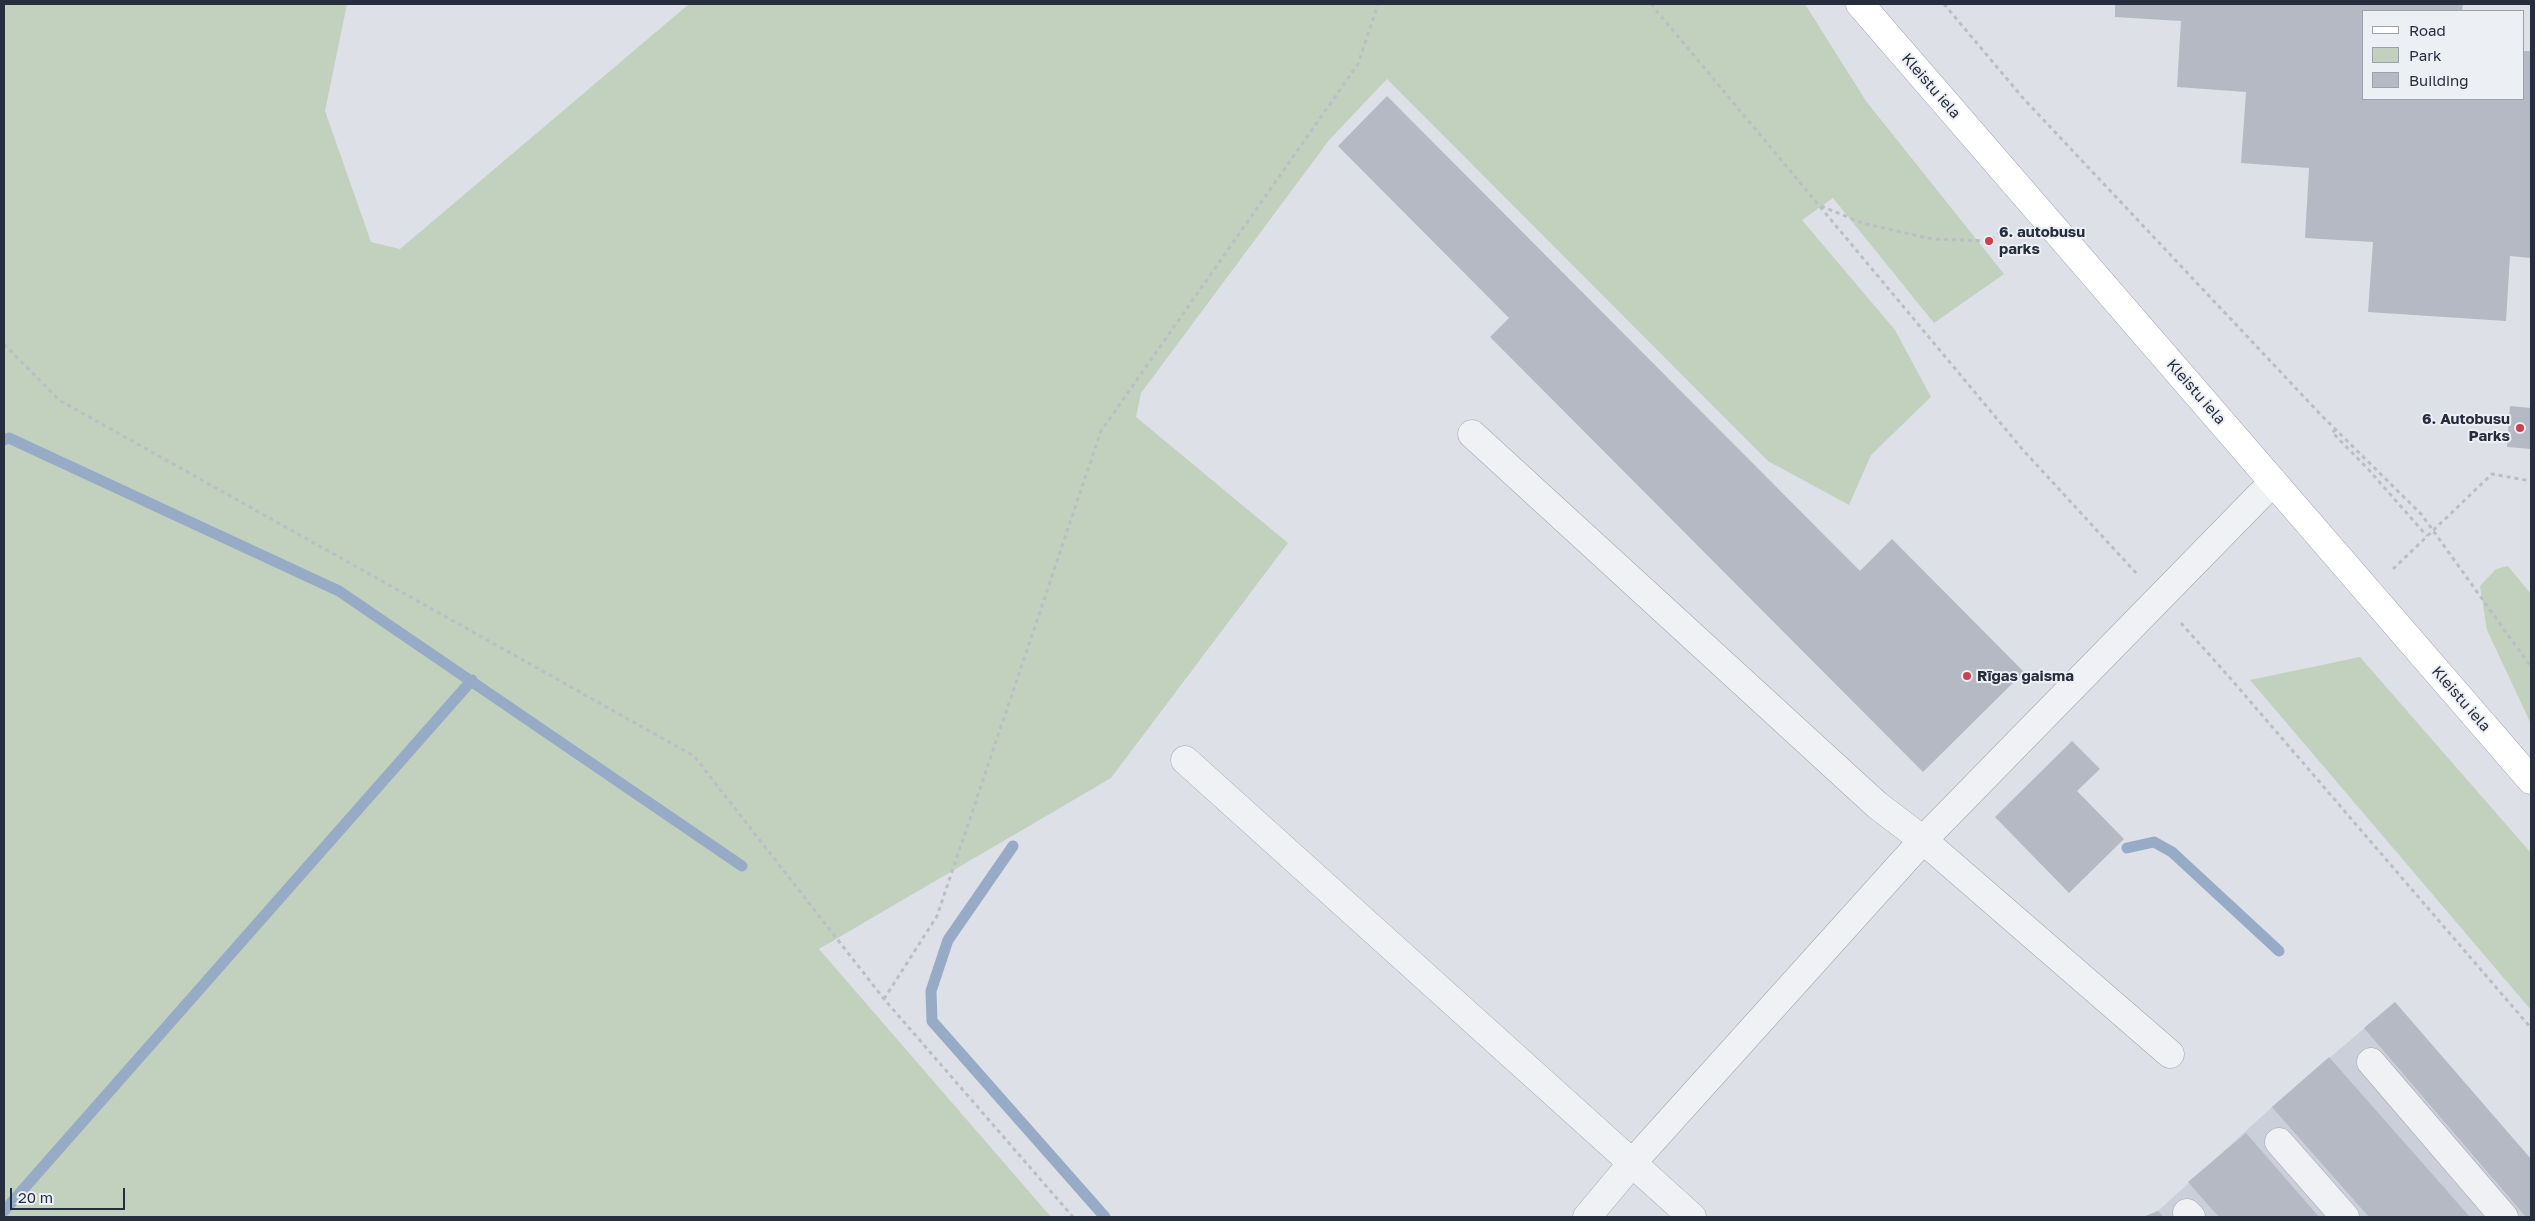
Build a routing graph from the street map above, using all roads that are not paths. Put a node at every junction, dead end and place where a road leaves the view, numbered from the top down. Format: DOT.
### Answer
graph roads {
  1 [pos="1860,4"];
  2 [pos="1472,434"];
  3 [pos="2273,482"];
  4 [pos="1185,760"];
  5 [pos="2531,780"];
  6 [pos="1923,840"];
  7 [pos="2170,1054"];
  8 [pos="2371,1062"];
  9 [pos="2279,1142"];
  10 [pos="1633,1162"];
  11 [pos="1587,1217"];
  12 [pos="1692,1217"];
  13 [pos="2345,1217"];
  14 [pos="2504,1217"];
  1 -- 3 [label="main road, Kleistu iela"];
  2 -- 6 [label="lane"];
  3 -- 5 [label="main road, Kleistu iela"];
  3 -- 6 [label="lane"];
  4 -- 10 [label="lane"];
  6 -- 7 [label="lane"];
  6 -- 10 [label="lane"];
  8 -- 14 [label="lane"];
  9 -- 13 [label="lane"];
  10 -- 11 [label="lane"];
  10 -- 12 [label="lane"];
}
